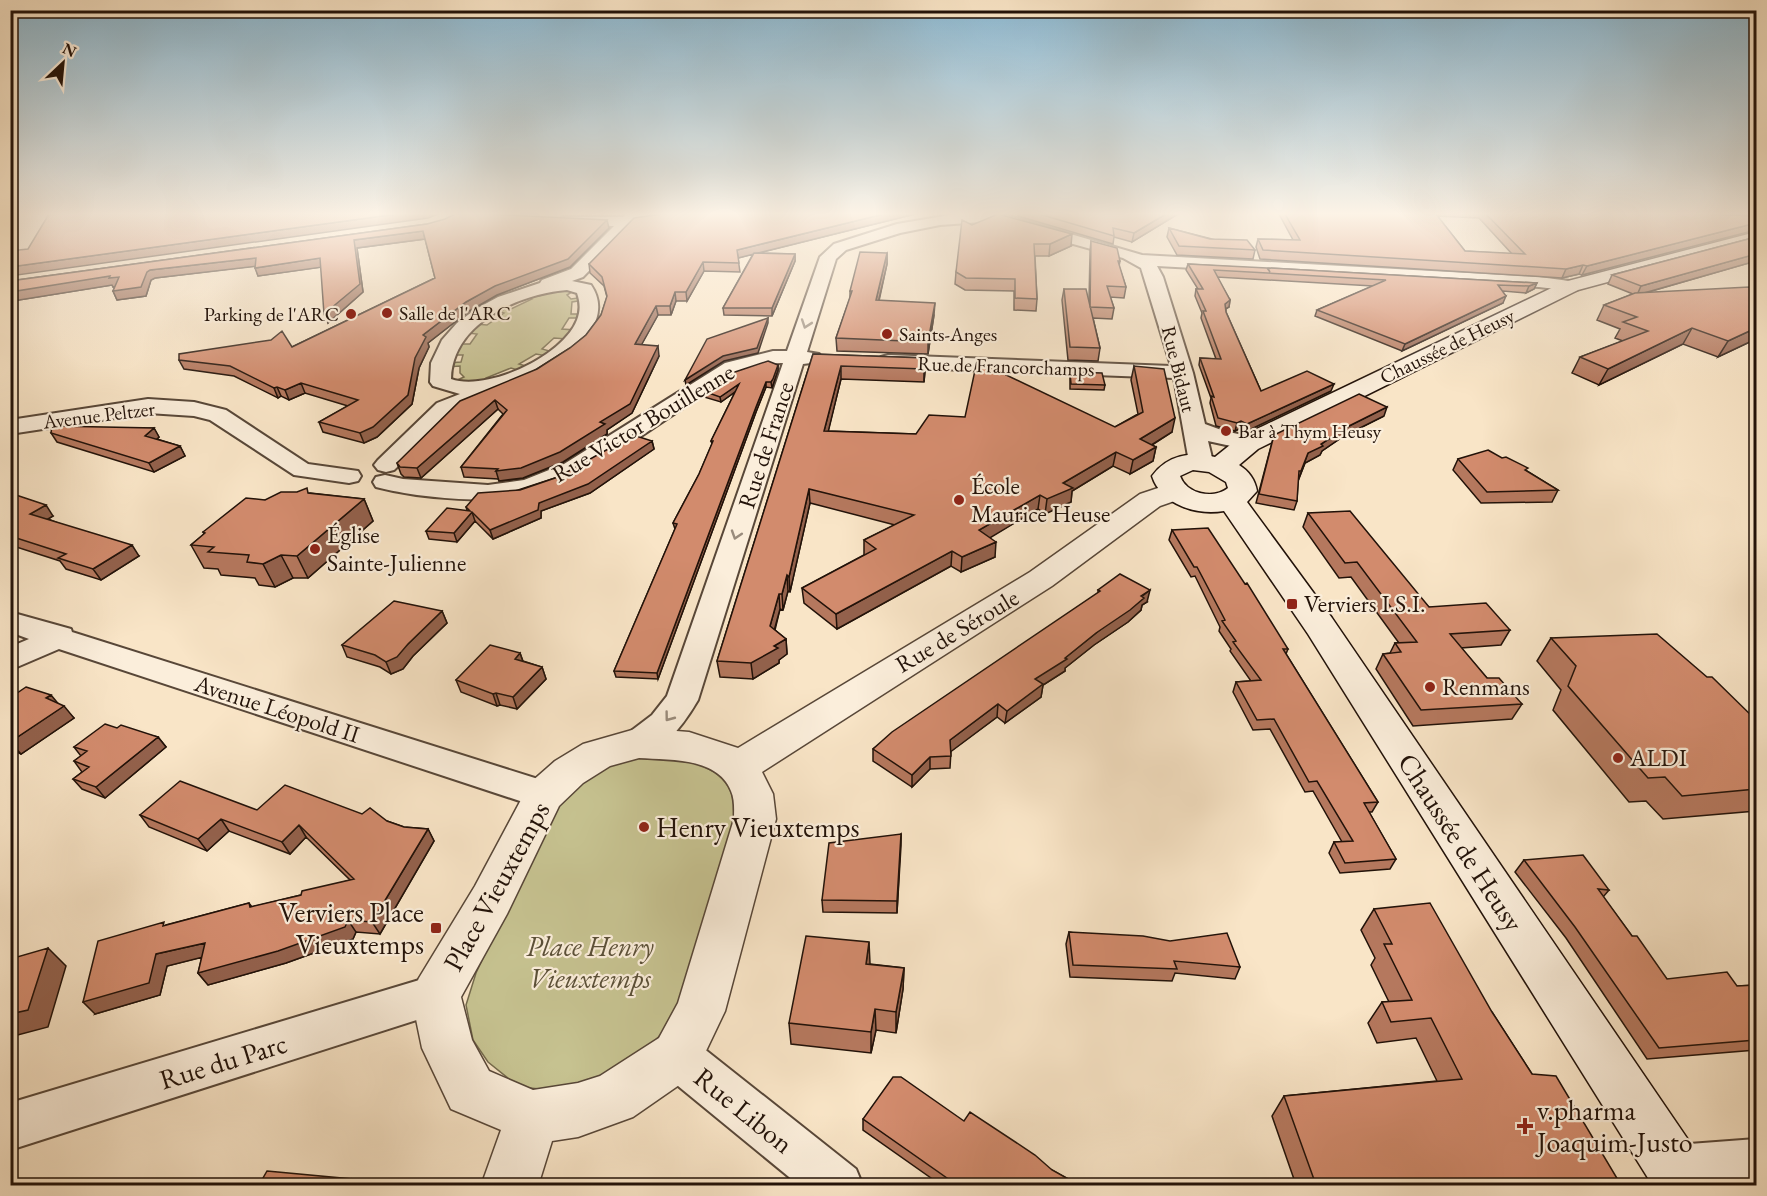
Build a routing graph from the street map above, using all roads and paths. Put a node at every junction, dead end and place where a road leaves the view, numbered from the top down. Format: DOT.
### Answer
graph roads {
  1 [pos="590,270"];
  2 [pos="825,270"];
  3 [pos="1150,270"];
  4 [pos="1322,270"];
  5 [pos="1632,270"];
  6 [pos="581,281"];
  7 [pos="1571,286"];
  8 [pos="794,358"];
  9 [pos="836,359"];
  10 [pos="868,361"];
  11 [pos="1183,373"];
  12 [pos="440,382"];
  13 [pos="498,386"];
  14 [pos="446,408"];
  15 [pos="10,427"];
  16 [pos="1194,428"];
  17 [pos="1249,443"];
  18 [pos="385,473"];
  19 [pos="1218,477"];
  20 [pos="1173,492"];
  21 [pos="10,622"];
  22 [pos="60,636"];
  23 [pos="10,660"];
  24 [pos="639,743"];
  25 [pos="738,767"];
  26 [pos="544,795"];
  27 [pos="436,995"];
  28 [pos="677,1056"];
  29 [pos="533,1118"];
  30 [pos="10,1127"];
  31 [pos="1756,1163"];
  32 [pos="1681,1177"];
  33 [pos="509,1185"];
  34 [pos="839,1185"];
  1 -- 6 [label="street"];
  2 -- 8 [label="street, Rue de France, one-way"];
  3 -- 11 [label="street, Rue Bidaut"];
  4 -- 7 [label="street"];
  5 -- 7 [label="main road, Chaussée de Heusy"];
  6 -- 12 [label="street"];
  6 -- 13 [label="street"];
  7 -- 17 [label="main road, Chaussée de Heusy"];
  8 -- 9 [label="street"];
  8 -- 18 [label="street, Rue Victor Bouillenne"];
  8 -- 24 [label="street, Rue de France, one-way"];
  10 -- 11 [label="street, Rue de Francorchamps"];
  11 -- 16 [label="street, Rue Bidaut"];
  12 -- 13 [label="street"];
  12 -- 14 [label="street"];
  13 -- 14 [label="street"];
  14 -- 18 [label="street"];
  15 -- 18 [label="street, Avenue Peltzer"];
  16 -- 17 [label="street"];
  16 -- 19 [label="street, Rue Bidaut"];
  17 -- 19 [label="main road, Chaussée de Heusy"];
  19 -- 20 [label="main road"];
  19 -- 20 [label="main road"];
  19 -- 32 [label="main road, Chaussée de Heusy"];
  20 -- 25 [label="main road, Rue de Séroule"];
  21 -- 22 [label="street, Avenue Léopold II"];
  22 -- 23 [label="street"];
  22 -- 26 [label="street, Avenue Léopold II"];
  24 -- 25 [label="main road, Place Vieuxtemps"];
  24 -- 26 [label="main road, Place Vieuxtemps"];
  25 -- 28 [label="main road, Place Vieuxtemps"];
  26 -- 27 [label="main road, Place Vieuxtemps"];
  27 -- 29 [label="main road, Place Vieuxtemps"];
  27 -- 30 [label="street, Rue du Parc"];
  28 -- 29 [label="main road, Place Vieuxtemps"];
  28 -- 34 [label="street, Rue Libon"];
  29 -- 33 [label="main road"];
  31 -- 32 [label="street"];
}
